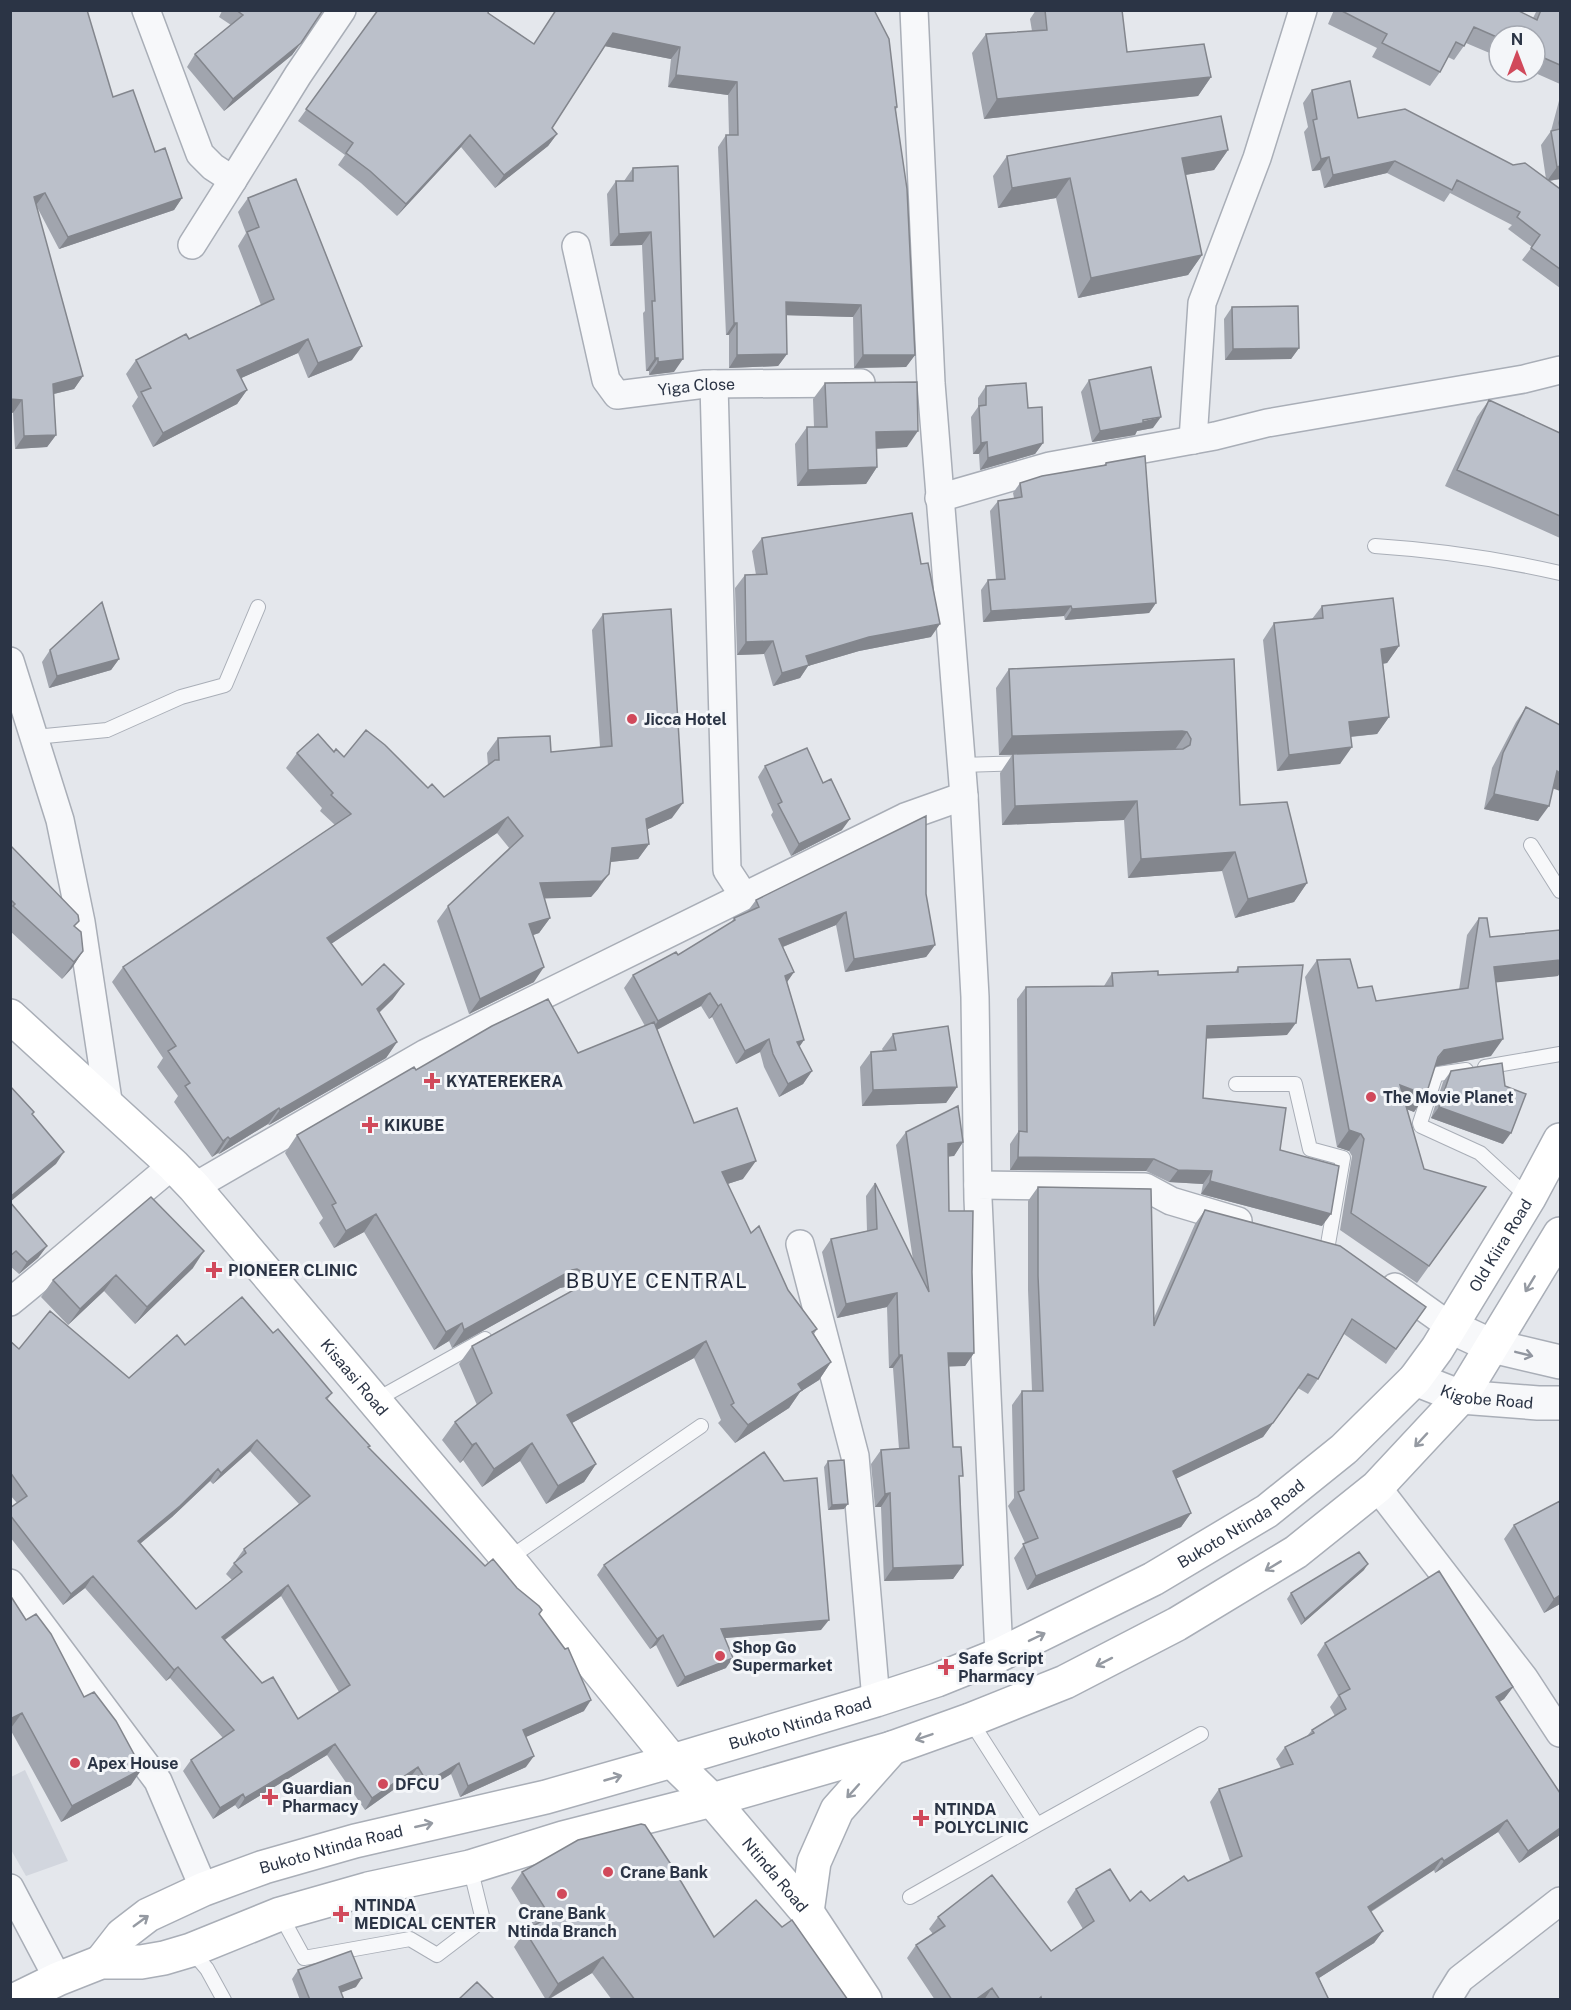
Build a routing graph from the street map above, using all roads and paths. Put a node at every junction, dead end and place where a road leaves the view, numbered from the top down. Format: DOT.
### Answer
graph roads {
  1 [pos="146,10"];
  2 [pos="342,10"];
  3 [pos="914,10"];
  4 [pos="1303,10"];
  5 [pos="233,180"];
  6 [pos="192,245"];
  7 [pos="576,246"];
  8 [pos="1560,370"];
  9 [pos="908,383"];
  10 [pos="714,384"];
  11 [pos="1194,440"];
  12 [pos="939,498"];
  13 [pos="1374,546"];
  14 [pos="1560,573"];
  15 [pos="258,607"];
  16 [pos="10,661"];
  17 [pos="35,736"];
  18 [pos="1030,763"];
  19 [pos="961,765"];
  20 [pos="964,796"];
  21 [pos="1531,845"];
  22 [pos="1560,891"];
  23 [pos="744,896"];
  24 [pos="10,1016"];
  25 [pos="1560,1054"];
  26 [pos="1236,1084"];
  27 [pos="109,1107"];
  28 [pos="1560,1140"];
  29 [pos="183,1176"];
  30 [pos="978,1185"];
  31 [pos="1530,1198"];
  32 [pos="1259,1226"];
  33 [pos="1560,1234"];
  34 [pos="800,1244"];
  35 [pos="1327,1245"];
  36 [pos="1375,1273"];
  37 [pos="10,1302"];
  38 [pos="494,1335"];
  39 [pos="1444,1338"];
  40 [pos="1492,1347"];
  41 [pos="1560,1362"];
  42 [pos="1415,1379"];
  43 [pos="1461,1397"];
  44 [pos="374,1401"];
  45 [pos="1560,1403"];
  46 [pos="701,1426"];
  47 [pos="1377,1487"];
  48 [pos="508,1559"];
  49 [pos="10,1582"];
  50 [pos="999,1655"];
  51 [pos="876,1700"];
  52 [pos="970,1720"];
  53 [pos="1560,1733"];
  54 [pos="1201,1734"];
  55 [pos="892,1748"];
  56 [pos="672,1761"];
  57 [pos="712,1800"];
  58 [pos="1037,1825"];
  59 [pos="470,1867"];
  60 [pos="10,1888"];
  61 [pos="204,1889"];
  62 [pos="910,1897"];
  63 [pos="1560,1901"];
  64 [pos="807,1912"];
  65 [pos="280,1914"];
  66 [pos="191,1950"];
  67 [pos="101,1962"];
  68 [pos="58,1979"];
  69 [pos="15,2000"];
  70 [pos="224,2000"];
  71 [pos="865,2000"];
  72 [pos="1447,2000"];
  1 -- 5 [label="street"];
  2 -- 5 [label="street"];
  3 -- 9 [label="street"];
  4 -- 11 [label="street"];
  5 -- 6 [label="street"];
  7 -- 10 [label="street, Yiga Close"];
  8 -- 11 [label="street"];
  9 -- 10 [label="street, Yiga Close"];
  9 -- 12 [label="street"];
  10 -- 23 [label="street"];
  11 -- 12 [label="street"];
  12 -- 19 [label="street"];
  13 -- 14 [label="lane"];
  15 -- 17 [label="lane"];
  16 -- 17 [label="street"];
  17 -- 27 [label="street"];
  18 -- 19 [label="lane"];
  19 -- 20 [label="street"];
  20 -- 23 [label="street"];
  20 -- 30 [label="street"];
  21 -- 22 [label="lane"];
  23 -- 29 [label="street"];
  24 -- 27 [label="main road, Kisaasi Road"];
  25 -- 31 [label="lane"];
  26 -- 35 [label="lane"];
  27 -- 29 [label="main road, Kisaasi Road"];
  28 -- 31 [label="main road, Old Kiira Road"];
  29 -- 37 [label="street"];
  29 -- 44 [label="main road, Kisaasi Road"];
  30 -- 32 [label="street"];
  30 -- 50 [label="street"];
  31 -- 39 [label="main road, Old Kiira Road"];
  33 -- 40 [label="main road, one-way"];
  34 -- 51 [label="street"];
  36 -- 39 [label="street"];
  38 -- 44 [label="lane"];
  39 -- 40 [label="street"];
  39 -- 42 [label="main road, Bukoto Ntinda Road"];
  40 -- 41 [label="street, one-way"];
  40 -- 43 [label="main road"];
  42 -- 43 [label="street, Kigobe Road"];
  50 -- 42 [label="main road, Bukoto Ntinda Road, one-way"];
  43 -- 45 [label="street, Kigobe Road"];
  43 -- 47 [label="main road, one-way"];
  44 -- 48 [label="main road, Kisaasi Road"];
  46 -- 48 [label="lane"];
  47 -- 52 [label="main road, one-way"];
  47 -- 53 [label="street"];
  48 -- 56 [label="main road, Kisaasi Road"];
  49 -- 61 [label="street"];
  50 -- 51 [label="main road, Bukoto Ntinda Road"];
  51 -- 56 [label="main road, Bukoto Ntinda Road"];
  52 -- 55 [label="main road, one-way"];
  52 -- 58 [label="lane"];
  54 -- 58 [label="lane"];
  55 -- 57 [label="main road"];
  55 -- 64 [label="main road, one-way"];
  56 -- 57 [label="main road, Ntinda Road"];
  61 -- 56 [label="main road, Bukoto Ntinda Road, one-way"];
  57 -- 59 [label="main road"];
  57 -- 64 [label="main road, Ntinda Road"];
  58 -- 62 [label="lane"];
  59 -- 65 [label="main road"];
  59 -- 65 [label="lane"];
  60 -- 68 [label="street"];
  67 -- 61 [label="main road, Bukoto Ntinda Road, one-way"];
  63 -- 72 [label="street"];
  64 -- 71 [label="main road, Ntinda Road"];
  65 -- 66 [label="main road"];
  66 -- 67 [label="main road"];
  66 -- 70 [label="lane"];
  67 -- 68 [label="main road"];
  68 -- 69 [label="main road"];
}
